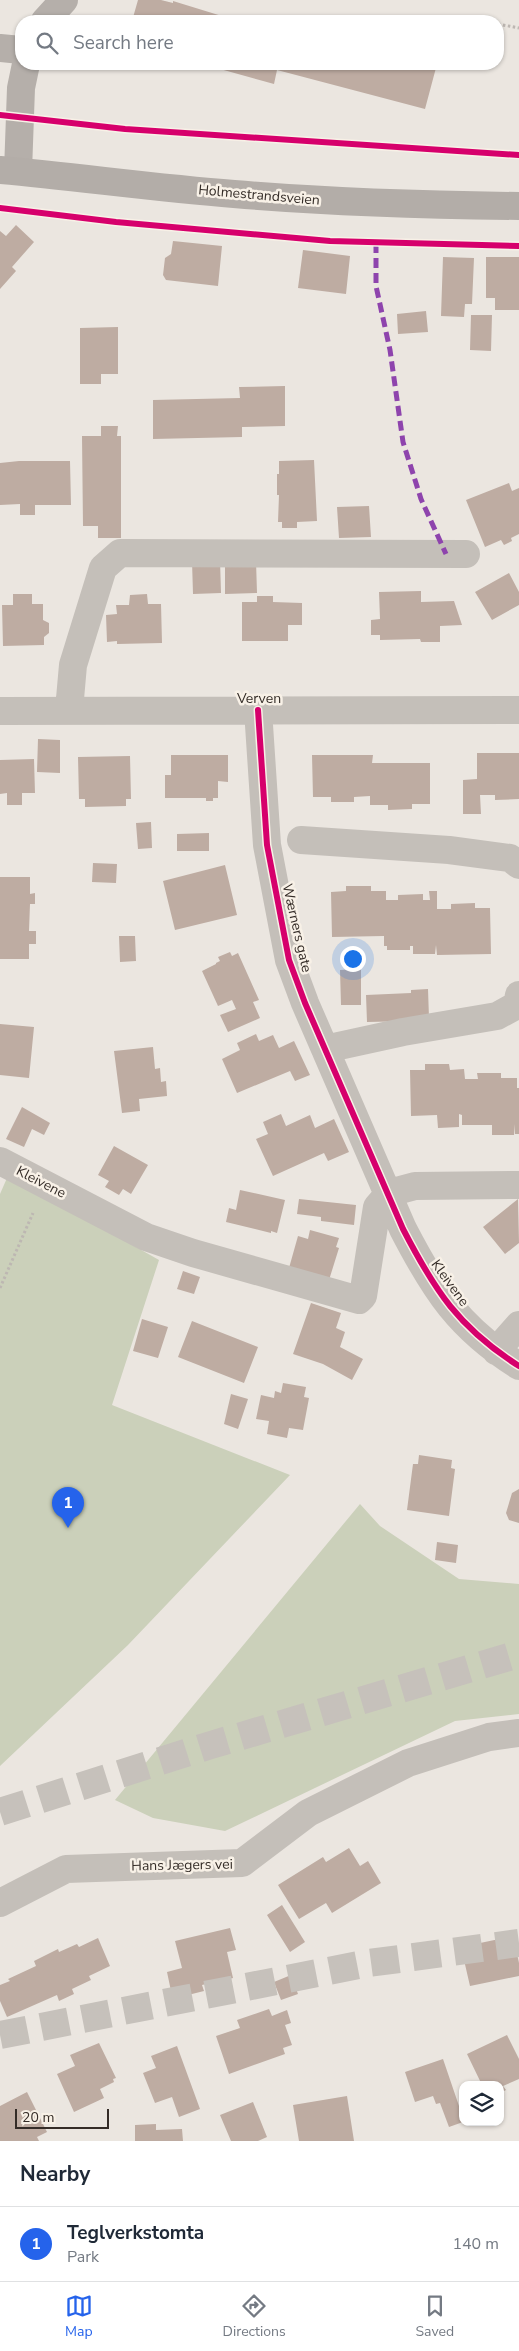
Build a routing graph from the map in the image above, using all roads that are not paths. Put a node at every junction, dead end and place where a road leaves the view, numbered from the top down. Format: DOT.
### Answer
graph roads {
  1 [pos="64,0"];
  2 [pos="50,15"];
  3 [pos="0,48"];
  4 [pos="15,49"];
  5 [pos="25,70"];
  6 [pos="9,170"];
  7 [pos="519,206"];
  8 [pos="466,554"];
  9 [pos="69,710"];
  10 [pos="258,710"];
  11 [pos="519,710"];
  12 [pos="0,711"];
  13 [pos="301,840"];
  14 [pos="519,865"];
  15 [pos="519,995"];
  16 [pos="325,1049"];
  17 [pos="12,1167"];
  18 [pos="519,1186"];
  19 [pos="389,1193"];
  20 [pos="519,1324"];
  21 [pos="489,1346"];
  22 [pos="519,1366"];
  23 [pos="519,1733"];
  24 [pos="0,1903"];
  1 -- 2 [label="main road"];
  3 -- 4 [label="main road"];
  5 -- 6 [label="main road"];
  6 -- 7 [label="main road, Holmestrandsveien"];
  8 -- 9 [label="street"];
  9 -- 10 [label="street, Verven"];
  9 -- 12 [label="street, Verven"];
  10 -- 11 [label="street, Verven"];
  10 -- 16 [label="street, Wærners gate"];
  13 -- 14 [label="street"];
  15 -- 16 [label="street"];
  16 -- 19 [label="street, Wærners gate"];
  17 -- 19 [label="street, Kleivene"];
  18 -- 19 [label="street"];
  19 -- 21 [label="street, Kleivene"];
  20 -- 21 [label="street"];
  21 -- 22 [label="street, Kleivene"];
  23 -- 24 [label="street, Hans Jægers vei"];
}
